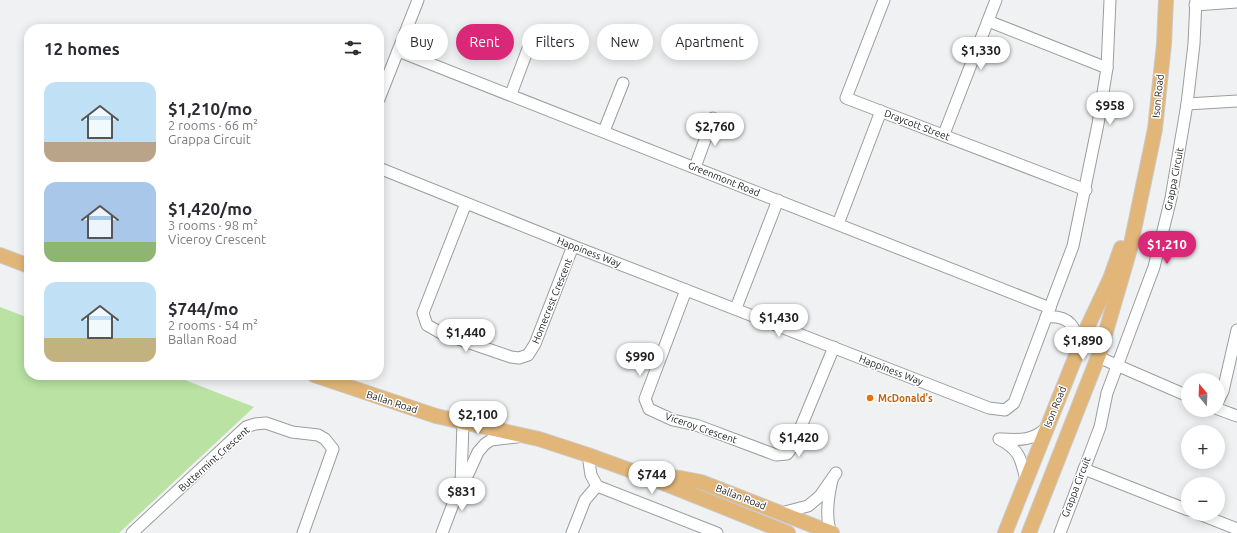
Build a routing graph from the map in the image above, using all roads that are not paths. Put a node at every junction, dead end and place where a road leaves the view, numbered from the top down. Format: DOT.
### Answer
graph roads {
  1 [pos="418,0"];
  2 [pos="884,0"];
  3 [pos="996,0"];
  4 [pos="1110,0"];
  5 [pos="1166,0"];
  6 [pos="1195,2"];
  7 [pos="1237,2"];
  8 [pos="988,21"];
  9 [pos="409,24"];
  10 [pos="396,56"];
  11 [pos="422,60"];
  12 [pos="524,60"];
  13 [pos="1107,68"];
  14 [pos="623,83"];
  15 [pos="384,86"];
  16 [pos="511,94"];
  17 [pos="1237,101"];
  18 [pos="1188,104"];
  19 [pos="881,111"];
  20 [pos="713,118"];
  21 [pos="604,131"];
  22 [pos="944,134"];
  23 [pos="695,167"];
  24 [pos="384,170"];
  25 [pos="1086,190"];
  26 [pos="1142,192"];
  27 [pos="778,200"];
  28 [pos="466,203"];
  29 [pos="838,224"];
  30 [pos="573,246"];
  31 [pos="0,255"];
  32 [pos="24,264"];
  33 [pos="686,290"];
  34 [pos="736,308"];
  35 [pos="1048,312"];
  36 [pos="1237,330"];
  37 [pos="834,347"];
  38 [pos="1076,356"];
  39 [pos="1098,357"];
  40 [pos="1118,366"];
  41 [pos="1225,379"];
  42 [pos="329,380"];
  43 [pos="1181,393"];
  44 [pos="1225,412"];
  45 [pos="1237,416"];
  46 [pos="463,422"];
  47 [pos="1047,427"];
  48 [pos="526,436"];
  49 [pos="588,455"];
  50 [pos="1084,469"];
  51 [pos="646,476"];
  52 [pos="1026,480"];
  53 [pos="461,483"];
  54 [pos="597,486"];
  55 [pos="1181,507"];
  56 [pos="781,513"];
  57 [pos="1217,521"];
  58 [pos="1031,529"];
  59 [pos="1237,529"];
  60 [pos="132,533"];
  61 [pos="303,533"];
  62 [pos="442,533"];
  63 [pos="572,533"];
  64 [pos="717,533"];
  65 [pos="788,533"];
  66 [pos="831,533"];
  67 [pos="1005,533"];
  68 [pos="1060,533"];
  1 -- 9 [label="street"];
  2 -- 19 [label="street, Draycott Street"];
  3 -- 8 [label="street"];
  4 -- 13 [label="street, Happiness Way"];
  5 -- 26 [label="main road, Ison Road"];
  6 -- 7 [label="street"];
  6 -- 18 [label="street, Grappa Circuit"];
  8 -- 13 [label="street"];
  8 -- 22 [label="street"];
  10 -- 15 [label="street"];
  11 -- 16 [label="street, Greenmont Road"];
  12 -- 16 [label="street"];
  13 -- 25 [label="street, Happiness Way"];
  14 -- 21 [label="street"];
  16 -- 21 [label="street, Greenmont Road"];
  17 -- 18 [label="street"];
  18 -- 40 [label="street, Grappa Circuit"];
  19 -- 22 [label="street, Draycott Street"];
  19 -- 29 [label="street"];
  20 -- 23 [label="street"];
  21 -- 23 [label="street, Greenmont Road"];
  22 -- 25 [label="street, Draycott Street"];
  23 -- 27 [label="street, Greenmont Road"];
  24 -- 28 [label="street, Happiness Way"];
  25 -- 35 [label="street, Happiness Way"];
  26 -- 38 [label="main road, Ison Road"];
  26 -- 39 [label="main road, Ison Road"];
  27 -- 29 [label="street, Greenmont Road"];
  27 -- 34 [label="street"];
  28 -- 30 [label="street, Happiness Way"];
  28 -- 30 [label="street, Homecrest Crescent"];
  29 -- 35 [label="street, Greenmont Road"];
  30 -- 33 [label="street, Happiness Way"];
  31 -- 32 [label="main road"];
  33 -- 34 [label="street, Happiness Way"];
  33 -- 37 [label="street, Viceroy Crescent"];
  34 -- 37 [label="street, Happiness Way"];
  35 -- 37 [label="street, Happiness Way"];
  35 -- 38 [label="street, Greenmont Road"];
  36 -- 41 [label="street"];
  38 -- 39 [label="main road"];
  38 -- 47 [label="main road, Ison Road"];
  39 -- 40 [label="street"];
  39 -- 58 [label="main road, Ison Road"];
  40 -- 43 [label="street"];
  40 -- 50 [label="street, Grappa Circuit"];
  42 -- 46 [label="main road, Ballan Road"];
  44 -- 45 [label="street"];
  46 -- 48 [label="main road, Ballan Road"];
  46 -- 53 [label="street"];
  47 -- 52 [label="main road, Ison Road"];
  47 -- 52 [label="street"];
  48 -- 49 [label="main road, Ballan Road"];
  48 -- 53 [label="street"];
  49 -- 51 [label="main road, Ballan Road"];
  49 -- 54 [label="street"];
  50 -- 55 [label="street"];
  50 -- 68 [label="street, Grappa Circuit"];
  51 -- 56 [label="main road, Ballan Road"];
  51 -- 65 [label="main road, Ballan Road"];
  52 -- 67 [label="main road, Ison Road"];
  53 -- 62 [label="street"];
  54 -- 63 [label="street"];
  54 -- 64 [label="street"];
  56 -- 66 [label="main road, Ballan Road"];
  56 -- 66 [label="street"];
  57 -- 59 [label="street"];
  60 -- 61 [label="street, Buttermint Crescent"];
}
